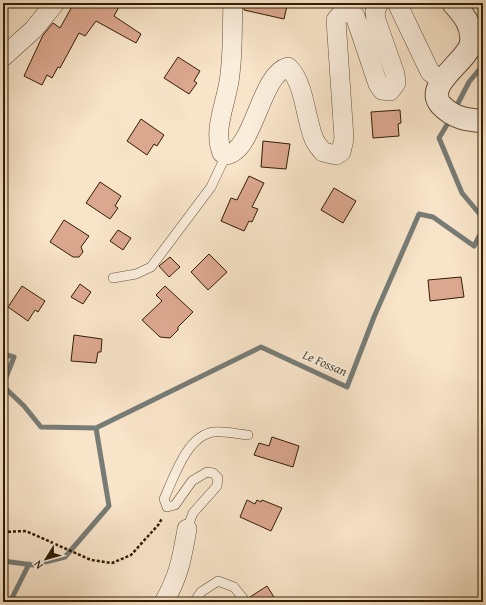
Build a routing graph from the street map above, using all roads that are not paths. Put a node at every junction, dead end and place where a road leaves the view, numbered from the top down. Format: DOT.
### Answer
graph roads {
  1 [pos="55,3"];
  2 [pos="233,3"];
  3 [pos="379,3"];
  4 [pos="397,3"];
  5 [pos="453,3"];
  6 [pos="3,57"];
  7 [pos="442,82"];
  8 [pos="463,117"];
  9 [pos="226,155"];
  10 [pos="113,278"];
  11 [pos="248,435"];
  12 [pos="187,529"];
  13 [pos="164,602"];
  14 [pos="194,602"];
  15 [pos="246,602"];
  1 -- 6 [label="street"];
  2 -- 9 [label="street"];
  3 -- 9 [label="street"];
  4 -- 7 [label="street"];
  5 -- 7 [label="street"];
  7 -- 8 [label="street"];
  9 -- 10 [label="lane"];
  11 -- 12 [label="lane"];
  12 -- 13 [label="street"];
  14 -- 15 [label="lane"];
}
